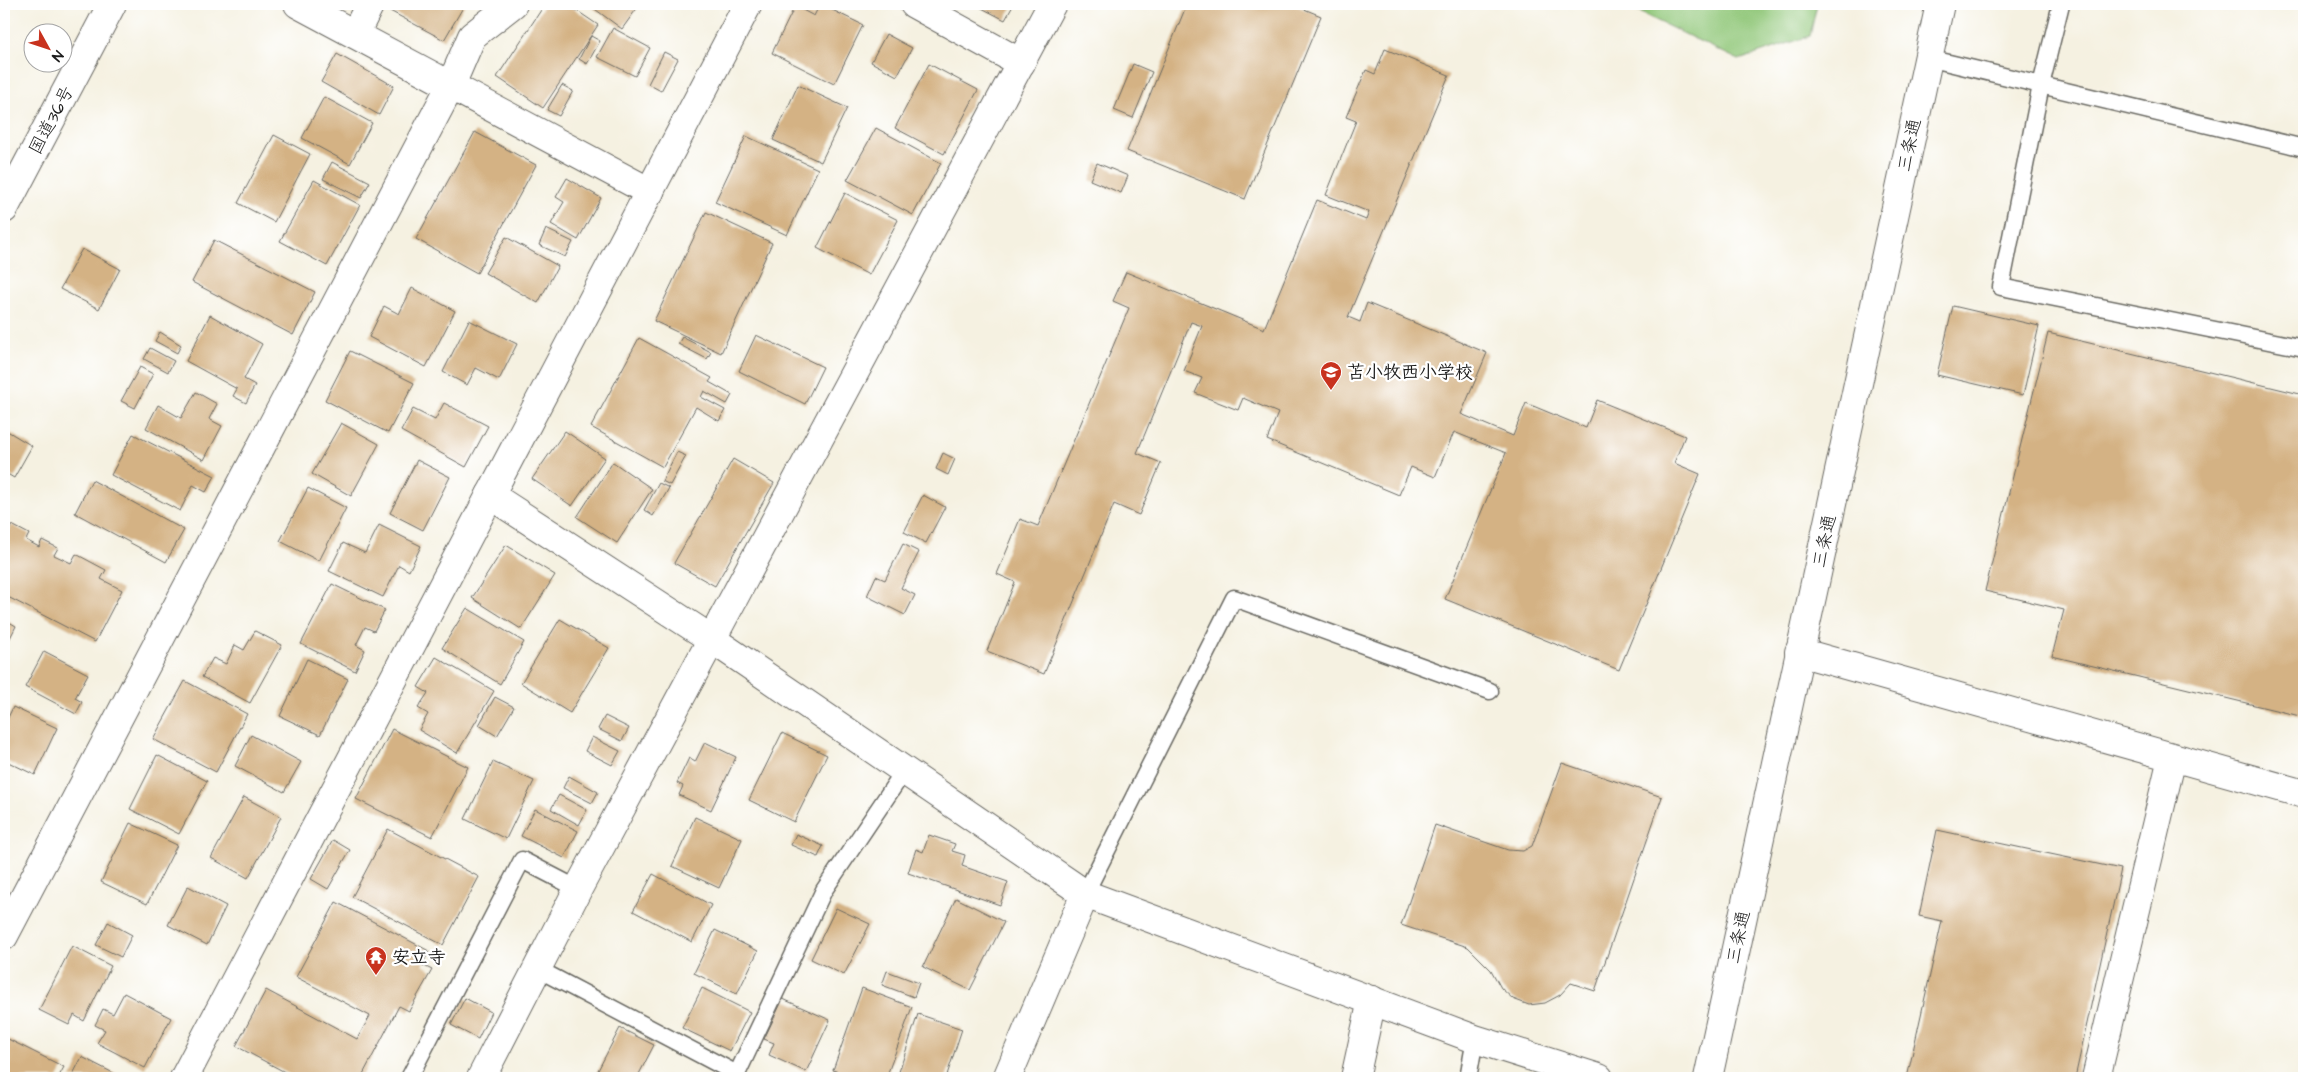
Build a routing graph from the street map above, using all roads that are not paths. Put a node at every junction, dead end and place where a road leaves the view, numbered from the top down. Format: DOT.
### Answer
graph roads {
  1 [pos="112,4"];
  2 [pos="298,4"];
  3 [pos="370,4"];
  4 [pos="513,4"];
  5 [pos="748,4"];
  6 [pos="914,4"];
  7 [pos="1052,4"];
  8 [pos="1940,4"];
  9 [pos="2061,4"];
  10 [pos="354,34"];
  11 [pos="1928,58"];
  12 [pos="1021,63"];
  13 [pos="450,85"];
  14 [pos="2041,85"];
  15 [pos="2304,148"];
  16 [pos="650,192"];
  17 [pos="4,209"];
  18 [pos="2304,348"];
  19 [pos="490,495"];
  20 [pos="713,640"];
  21 [pos="1799,652"];
  22 [pos="1490,691"];
  23 [pos="2172,758"];
  24 [pos="904,770"];
  25 [pos="2304,794"];
  26 [pos="578,889"];
  27 [pos="1085,894"];
  28 [pos="4,936"];
  29 [pos="536,968"];
  30 [pos="1372,1000"];
  31 [pos="1475,1039"];
  32 [pos="184,1078"];
  33 [pos="408,1078"];
  34 [pos="481,1078"];
  35 [pos="1008,1078"];
  36 [pos="1355,1078"];
  37 [pos="1468,1078"];
  38 [pos="1599,1078"];
  39 [pos="1708,1078"];
  40 [pos="2096,1078"];
  1 -- 17 [label="main road, 国道36号"];
  2 -- 10 [label="main road"];
  3 -- 10 [label="main road"];
  4 -- 13 [label="main road"];
  5 -- 16 [label="main road"];
  6 -- 12 [label="main road"];
  7 -- 12 [label="main road"];
  8 -- 11 [label="main road, 三条通"];
  9 -- 14 [label="lane"];
  10 -- 13 [label="main road"];
  11 -- 14 [label="lane"];
  11 -- 21 [label="main road, 三条通"];
  12 -- 20 [label="main road"];
  13 -- 16 [label="main road"];
  13 -- 28 [label="main road"];
  14 -- 15 [label="lane"];
  14 -- 18 [label="lane"];
  16 -- 19 [label="main road"];
  19 -- 20 [label="main road"];
  19 -- 32 [label="main road"];
  20 -- 24 [label="main road"];
  20 -- 26 [label="main road"];
  21 -- 23 [label="main road"];
  21 -- 39 [label="main road, 三条通"];
  22 -- 27 [label="lane"];
  23 -- 25 [label="main road"];
  23 -- 40 [label="main road"];
  24 -- 27 [label="main road"];
  24 -- 29 [label="lane"];
  26 -- 29 [label="main road"];
  26 -- 33 [label="lane"];
  27 -- 30 [label="main road"];
  27 -- 35 [label="main road"];
  29 -- 34 [label="main road"];
  30 -- 31 [label="main road"];
  30 -- 36 [label="main road"];
  31 -- 37 [label="lane"];
  31 -- 38 [label="main road"];
}
